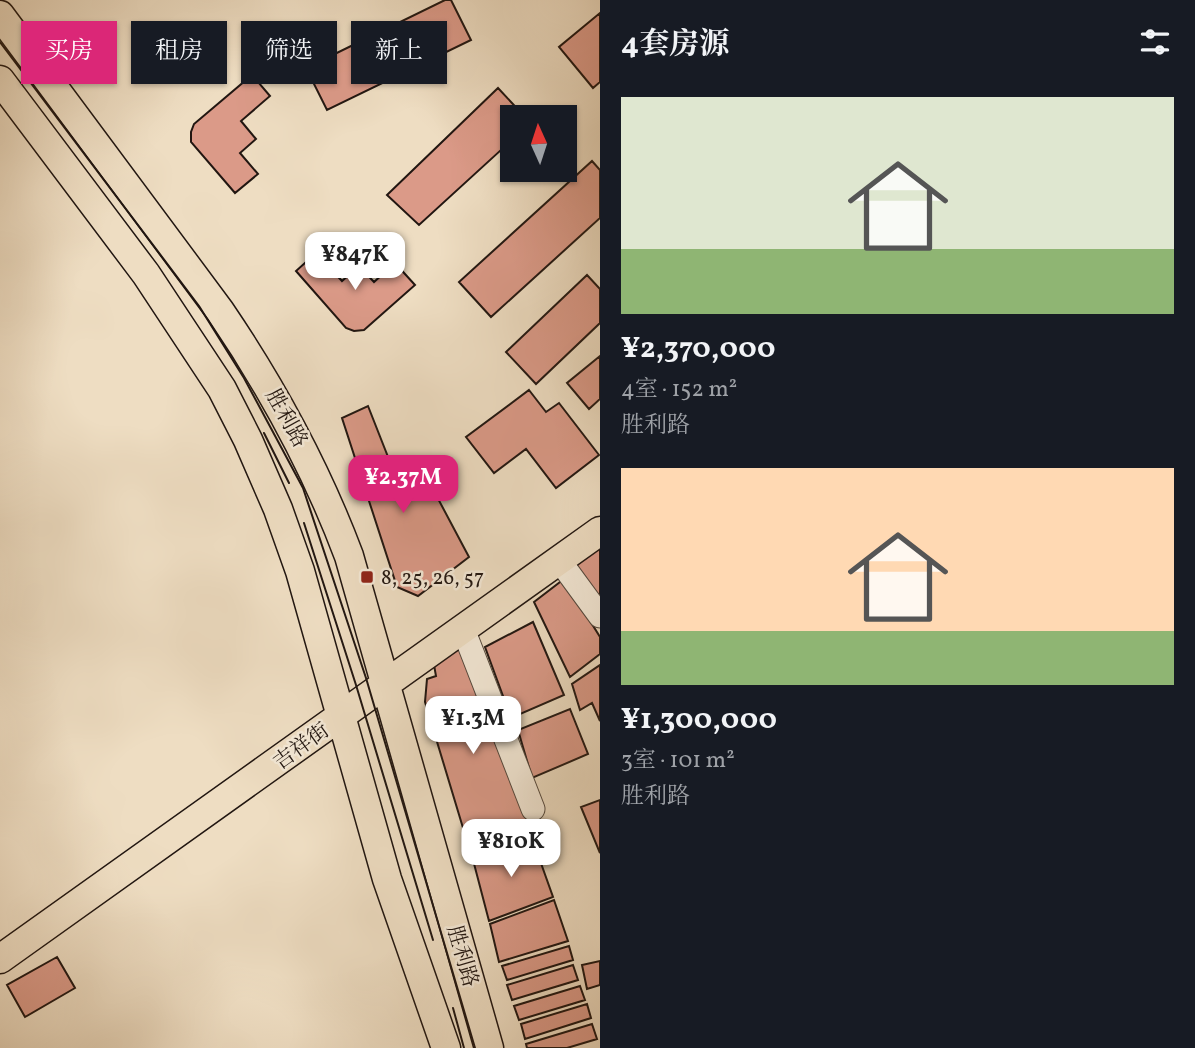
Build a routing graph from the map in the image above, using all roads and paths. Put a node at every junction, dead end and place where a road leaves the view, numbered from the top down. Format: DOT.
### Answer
graph roads {
  1 [pos="0,15"];
  2 [pos="0,79"];
  3 [pos="600,514"];
  4 [pos="600,531"];
  5 [pos="559,560"];
  6 [pos="600,616"];
  7 [pos="463,629"];
  8 [pos="384,676"];
  9 [pos="339,708"];
  10 [pos="533,809"];
  11 [pos="0,936"];
  12 [pos="0,959"];
  13 [pos="446,1048"];
  14 [pos="489,1048"];
  1 -- 8 [label="main road, 胜利路"];
  2 -- 9 [label="main road, 胜利路"];
  3 -- 8 [label="main road, 吉祥街"];
  4 -- 5 [label="main road, 吉祥街"];
  5 -- 6 [label="street"];
  5 -- 7 [label="main road, 吉祥街"];
  7 -- 8 [label="main road, 吉祥街"];
  7 -- 10 [label="street"];
  8 -- 9 [label="main road, 吉祥街"];
  8 -- 14 [label="main road, 胜利路"];
  9 -- 11 [label="main road, 吉祥街"];
  9 -- 12 [label="main road, 吉祥街"];
  9 -- 13 [label="main road, 胜利路"];
}
